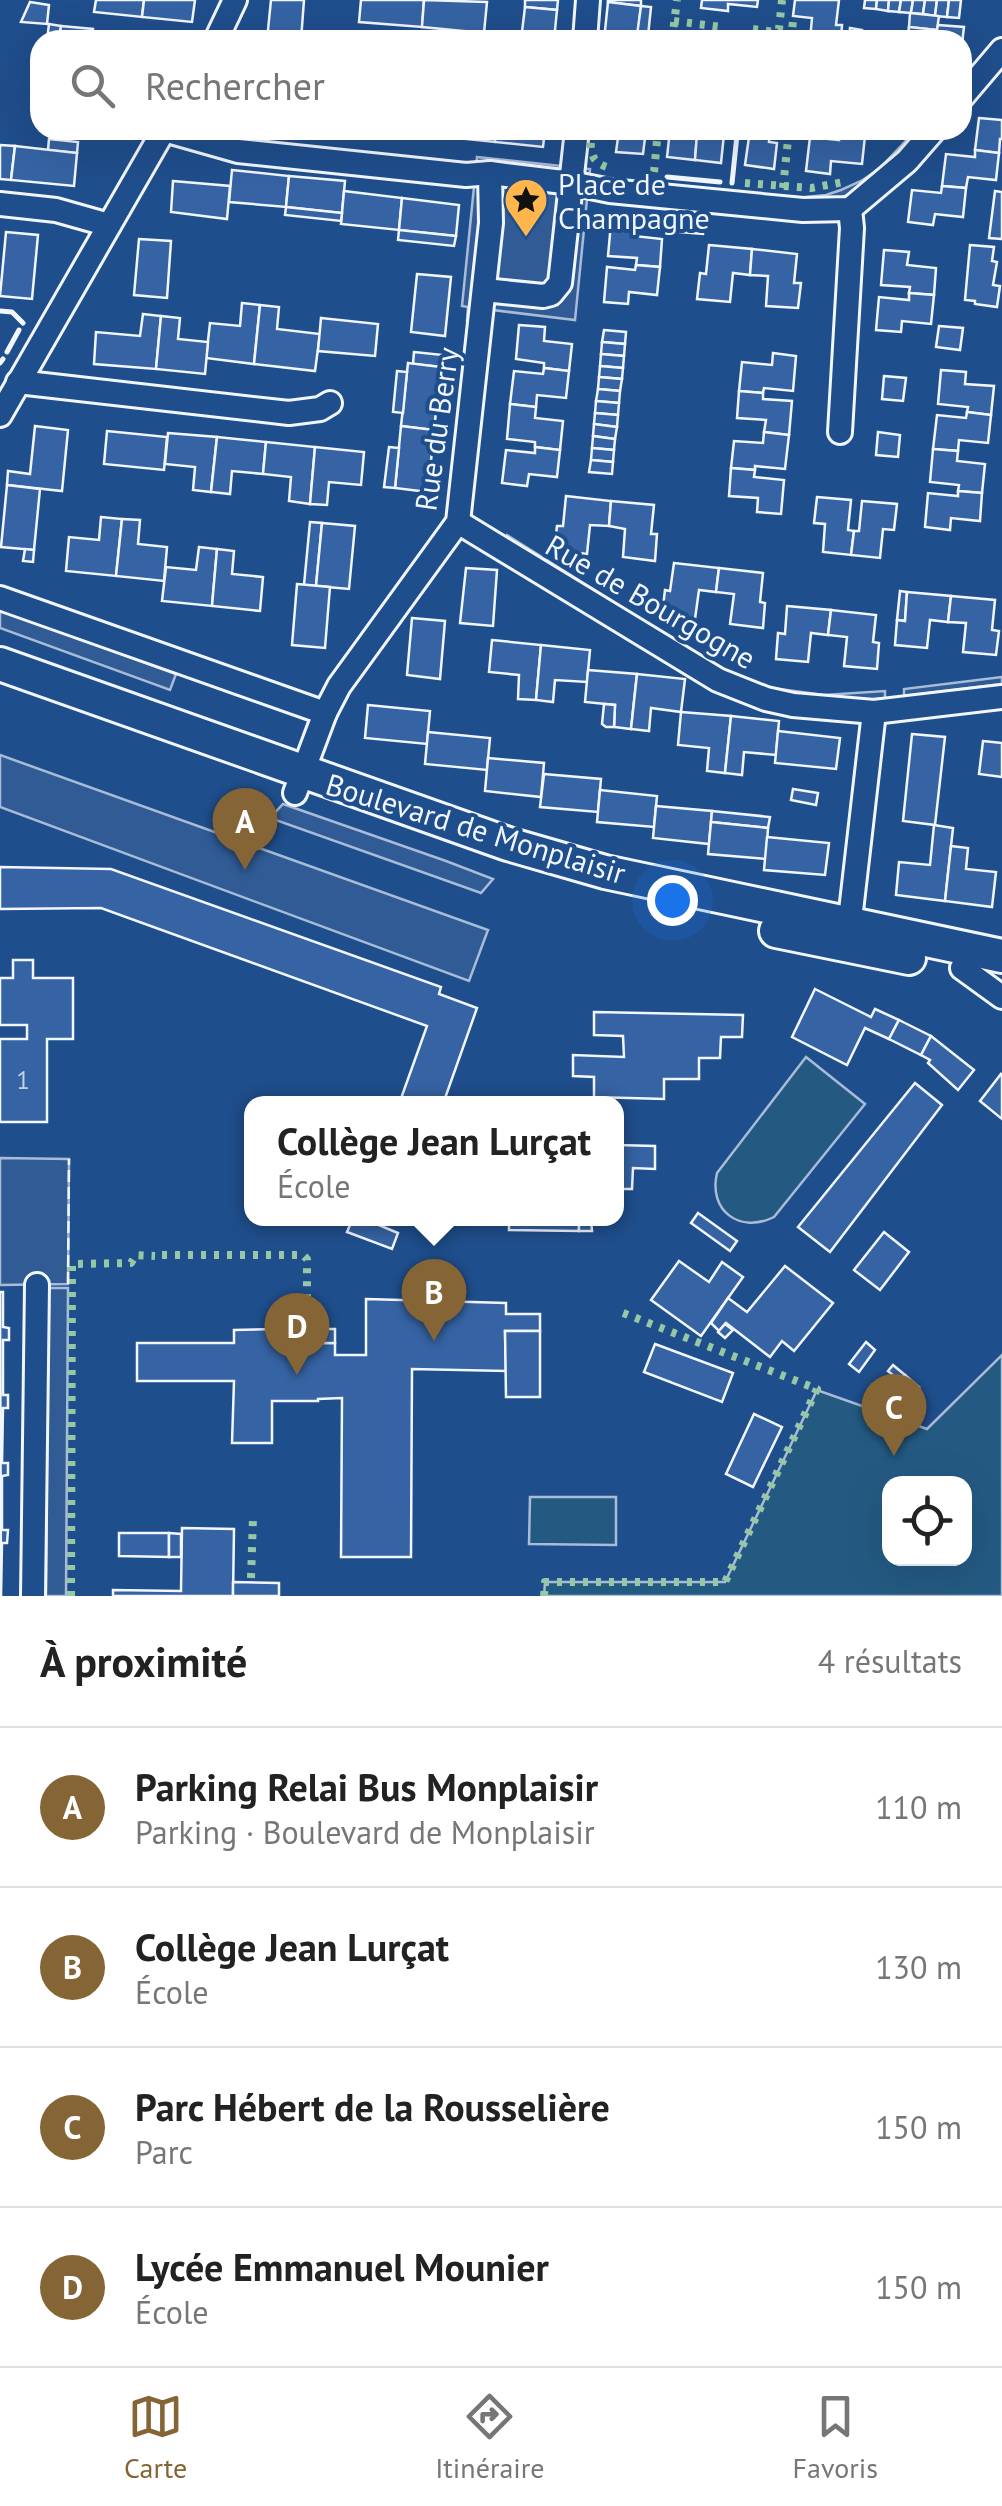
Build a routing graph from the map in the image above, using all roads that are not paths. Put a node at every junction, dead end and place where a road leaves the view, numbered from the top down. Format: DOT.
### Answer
graph roads {
  1 [pos="235,0"];
  2 [pos="588,0"];
  3 [pos="221,30"];
  4 [pos="586,30"];
  5 [pos="1002,50"];
  6 [pos="972,85"];
  7 [pos="158,140"];
  8 [pos="199,140"];
  9 [pos="576,140"];
  10 [pos="925,140"];
  11 [pos="490,174"];
  12 [pos="572,183"];
  13 [pos="0,204"];
  14 [pos="850,209"];
  15 [pos="109,225"];
  16 [pos="484,290"];
  17 [pos="18,382"];
  18 [pos="330,402"];
  19 [pos="0,414"];
  20 [pos="840,432"];
  21 [pos="458,522"];
  22 [pos="0,598"];
  23 [pos="0,664"];
  24 [pos="0,687"];
  25 [pos="1002,697"];
  26 [pos="874,712"];
  27 [pos="325,713"];
  28 [pos="299,783"];
  29 [pos="848,934"];
  30 [pos="1002,956"];
  31 [pos="962,968"];
  32 [pos="1002,978"];
  33 [pos="1002,996"];
  34 [pos="36,1285"];
  35 [pos="34,1596"];
  1 -- 3 [label="street"];
  2 -- 4 [label="street"];
  5 -- 6 [label="street"];
  7 -- 15 [label="street"];
  8 -- 11 [label="street"];
  9 -- 12 [label="street"];
  10 -- 14 [label="street"];
  11 -- 12 [label="street"];
  11 -- 16 [label="street, Rue du Berry"];
  12 -- 14 [label="street"];
  12 -- 16 [label="street"];
  13 -- 15 [label="street"];
  14 -- 20 [label="street"];
  15 -- 17 [label="street"];
  16 -- 21 [label="street, Rue du Berry"];
  17 -- 18 [label="street"];
  17 -- 19 [label="street"];
  21 -- 26 [label="street, Rue de Bourgogne"];
  21 -- 27 [label="street, Rue du Berry"];
  22 -- 27 [label="street"];
  23 -- 28 [label="main road, Boulevard de Monplaisir"];
  24 -- 28 [label="main road, Boulevard de Monplaisir"];
  25 -- 26 [label="street, Rue de Bourgogne"];
  26 -- 29 [label="street"];
  27 -- 28 [label="street, Boulevard de Monplaisir"];
  28 -- 29 [label="main road, Boulevard de Monplaisir"];
  29 -- 30 [label="main road, Boulevard de Monplaisir"];
  29 -- 31 [label="main road, Boulevard de Monplaisir"];
  31 -- 32 [label="main road, Boulevard de Monplaisir"];
  31 -- 33 [label="street, Boulevard de Monplaisir"];
  34 -- 35 [label="street"];
}
